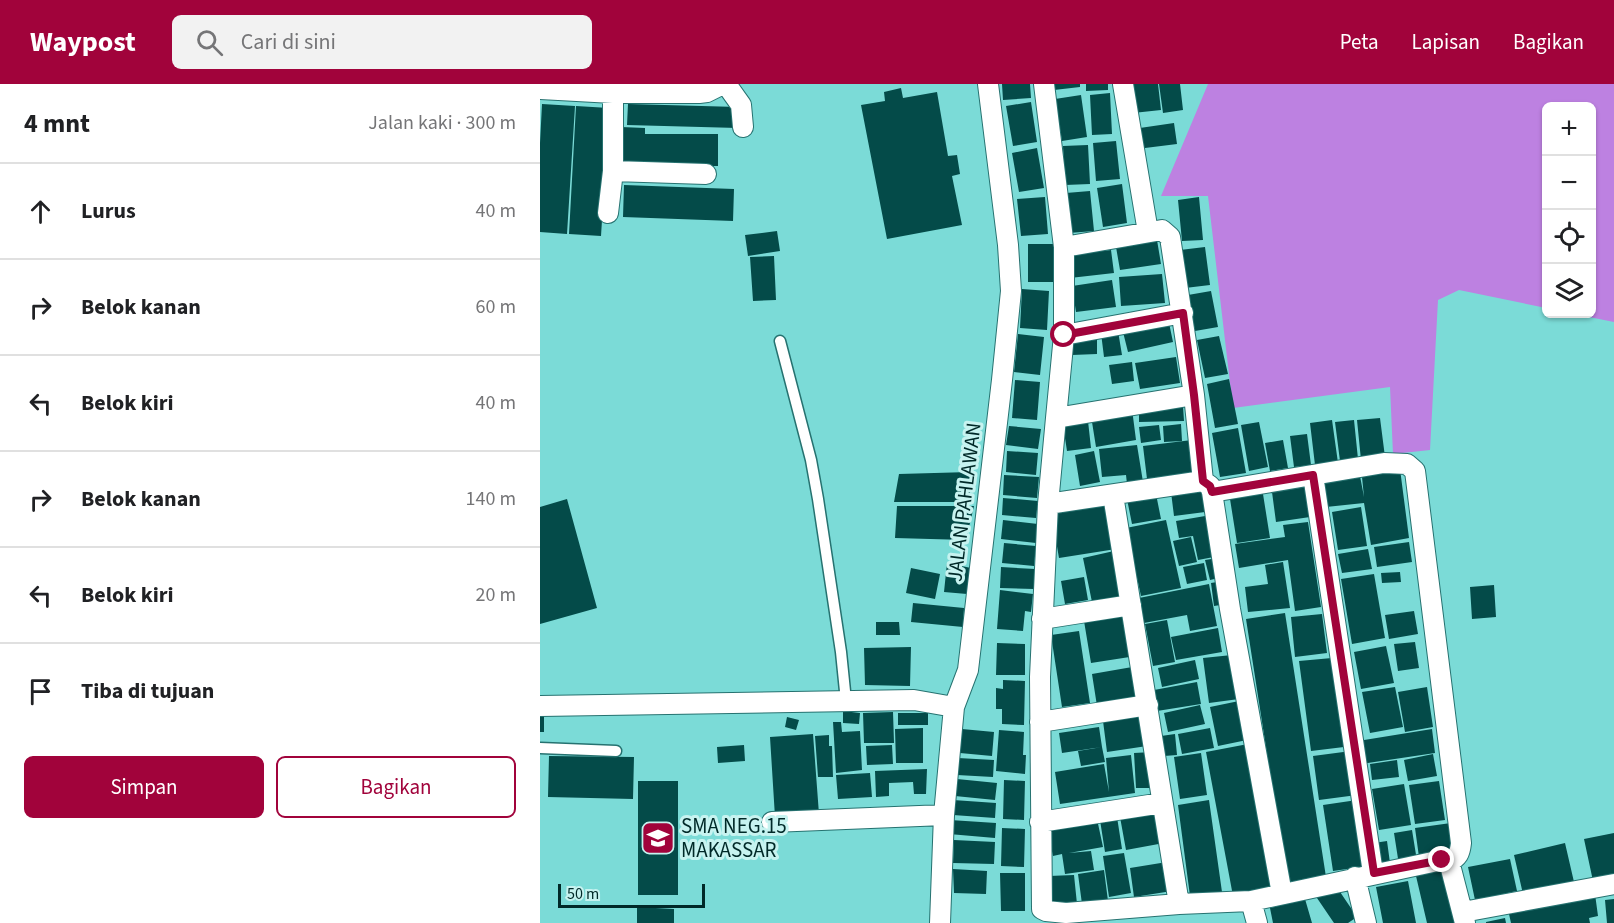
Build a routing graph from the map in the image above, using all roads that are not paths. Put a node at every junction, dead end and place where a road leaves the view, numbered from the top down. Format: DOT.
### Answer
graph roads {
  1 [pos="725,84"];
  2 [pos="988,84"];
  3 [pos="1044,84"];
  4 [pos="1122,84"];
  5 [pos="540,89"];
  6 [pos="613,93"];
  7 [pos="743,127"];
  8 [pos="618,172"];
  9 [pos="706,174"];
  10 [pos="608,213"];
  11 [pos="1149,232"];
  12 [pos="1064,247"];
  13 [pos="1183,313"];
  14 [pos="1064,335"];
  15 [pos="780,341"];
  16 [pos="1194,395"];
  17 [pos="1056,418"];
  18 [pos="1313,475"];
  19 [pos="1207,487"];
  20 [pos="1113,495"];
  21 [pos="1048,504"];
  22 [pos="1131,605"];
  23 [pos="1042,620"];
  24 [pos="846,701"];
  25 [pos="1148,705"];
  26 [pos="540,706"];
  27 [pos="954,707"];
  28 [pos="1040,722"];
  29 [pos="540,748"];
  30 [pos="616,751"];
  31 [pos="1162,803"];
  32 [pos="944,814"];
  33 [pos="772,822"];
  34 [pos="1040,822"];
  35 [pos="1448,862"];
  36 [pos="1364,875"];
  37 [pos="1614,884"];
  38 [pos="1282,894"];
  39 [pos="1251,901"];
  40 [pos="1179,904"];
  41 [pos="1103,916"];
  42 [pos="1464,918"];
  43 [pos="940,923"];
  44 [pos="1257,923"];
  45 [pos="1366,923"];
  1 -- 6 [label="street"];
  1 -- 7 [label="street"];
  2 -- 27 [label="street, JALAN PAHLAWAN"];
  3 -- 12 [label="street"];
  4 -- 11 [label="street"];
  5 -- 6 [label="street"];
  6 -- 8 [label="street"];
  8 -- 9 [label="street"];
  8 -- 10 [label="street"];
  11 -- 12 [label="street"];
  11 -- 13 [label="street"];
  12 -- 14 [label="street"];
  13 -- 14 [label="street"];
  13 -- 16 [label="street"];
  14 -- 17 [label="street"];
  15 -- 24 [label="lane"];
  16 -- 17 [label="street"];
  16 -- 19 [label="street"];
  17 -- 21 [label="street"];
  18 -- 19 [label="street"];
  18 -- 35 [label="street"];
  18 -- 36 [label="street"];
  19 -- 20 [label="street"];
  19 -- 38 [label="street"];
  20 -- 21 [label="street"];
  20 -- 22 [label="street"];
  21 -- 23 [label="street"];
  22 -- 23 [label="street"];
  22 -- 25 [label="street"];
  23 -- 28 [label="street"];
  24 -- 26 [label="street"];
  24 -- 27 [label="street"];
  25 -- 28 [label="street"];
  25 -- 31 [label="street"];
  27 -- 32 [label="street, JALAN PAHLAWAN"];
  28 -- 34 [label="street"];
  29 -- 30 [label="lane"];
  31 -- 34 [label="street"];
  31 -- 40 [label="street"];
  32 -- 33 [label="street"];
  32 -- 43 [label="street, JALAN PAHLAWAN"];
  34 -- 41 [label="street"];
  35 -- 36 [label="street"];
  35 -- 42 [label="street"];
  36 -- 38 [label="street"];
  36 -- 45 [label="street"];
  37 -- 42 [label="street"];
  38 -- 39 [label="street"];
  39 -- 40 [label="street"];
  39 -- 44 [label="street"];
  40 -- 41 [label="street"];
}
